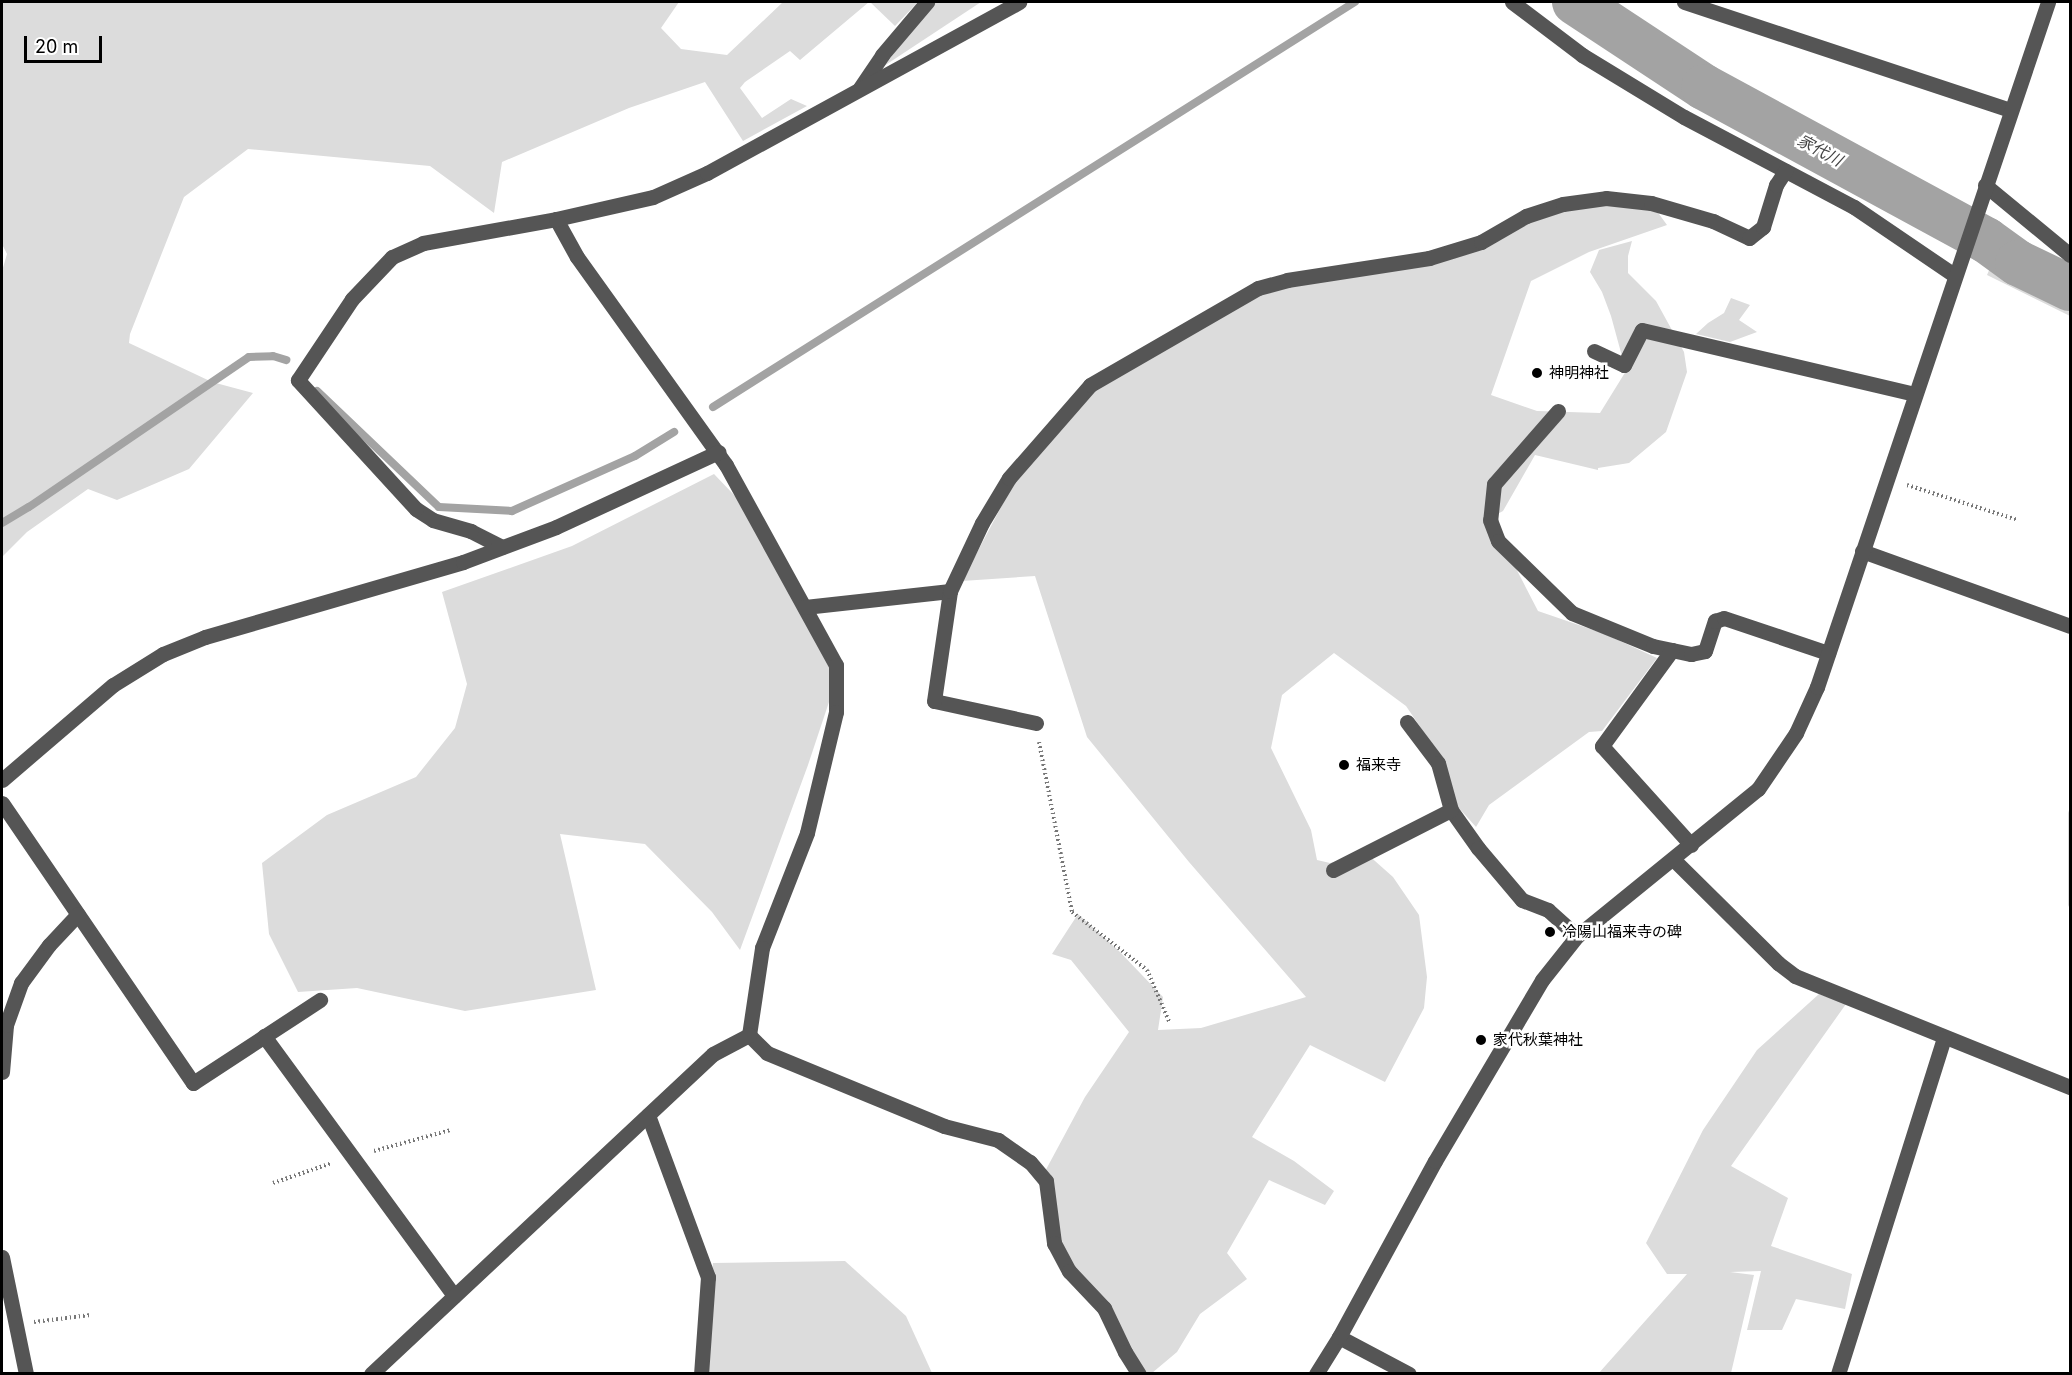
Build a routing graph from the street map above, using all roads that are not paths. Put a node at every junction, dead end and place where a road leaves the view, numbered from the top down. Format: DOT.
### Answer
graph roads {
  1 [pos="927,2"];
  2 [pos="1019,2"];
  3 [pos="1512,2"];
  4 [pos="1684,2"];
  5 [pos="2048,2"];
  6 [pos="859,91"];
  7 [pos="2011,110"];
  8 [pos="1785,171"];
  9 [pos="1985,185"];
  10 [pos="556,219"];
  11 [pos="2070,255"];
  12 [pos="1957,269"];
  13 [pos="1594,351"];
  14 [pos="1914,394"];
  15 [pos="1558,411"];
  16 [pos="718,452"];
  17 [pos="502,548"];
  18 [pos="1862,551"];
  19 [pos="950,591"];
  20 [pos="805,607"];
  21 [pos="2070,626"];
  22 [pos="1672,650"];
  23 [pos="1828,652"];
  24 [pos="1407,722"];
  25 [pos="1036,723"];
  26 [pos="2,780"];
  27 [pos="2,803"];
  28 [pos="1451,810"];
  29 [pos="1691,845"];
  30 [pos="1673,859"];
  31 [pos="1333,870"];
  32 [pos="78,914"];
  33 [pos="1577,936"];
  34 [pos="320,1000"];
  35 [pos="749,1035"];
  36 [pos="264,1036"];
  37 [pos="1944,1038"];
  38 [pos="2,1072"];
  39 [pos="2070,1087"];
  40 [pos="648,1114"];
  41 [pos="2,1257"];
  42 [pos="454,1296"];
  43 [pos="1340,1337"];
  44 [pos="26,1374"];
  45 [pos="371,1374"];
  46 [pos="701,1374"];
  47 [pos="1139,1374"];
  48 [pos="1317,1374"];
  49 [pos="1409,1374"];
  50 [pos="1838,1374"];
  1 -- 6 [label="street"];
  2 -- 6 [label="street"];
  3 -- 8 [label="street"];
  4 -- 7 [label="street"];
  5 -- 7 [label="street"];
  6 -- 10 [label="street"];
  7 -- 9 [label="street"];
  8 -- 12 [label="street"];
  8 -- 19 [label="street"];
  9 -- 11 [label="street"];
  9 -- 12 [label="street"];
  10 -- 16 [label="street"];
  10 -- 17 [label="street"];
  12 -- 14 [label="street"];
  13 -- 14 [label="street"];
  14 -- 18 [label="street"];
  15 -- 22 [label="street"];
  16 -- 17 [label="street"];
  16 -- 20 [label="street"];
  17 -- 26 [label="street"];
  18 -- 21 [label="street"];
  18 -- 23 [label="street"];
  19 -- 20 [label="street"];
  19 -- 25 [label="street"];
  20 -- 35 [label="street"];
  22 -- 23 [label="street"];
  22 -- 29 [label="street"];
  23 -- 29 [label="street"];
  24 -- 28 [label="street"];
  27 -- 32 [label="street"];
  28 -- 31 [label="street"];
  28 -- 33 [label="street"];
  29 -- 30 [label="street"];
  30 -- 33 [label="street"];
  30 -- 37 [label="street"];
  32 -- 36 [label="street"];
  32 -- 38 [label="street"];
  33 -- 43 [label="street"];
  34 -- 36 [label="street"];
  35 -- 40 [label="street"];
  35 -- 47 [label="street"];
  36 -- 42 [label="street"];
  37 -- 39 [label="street"];
  37 -- 50 [label="street"];
  40 -- 42 [label="street"];
  40 -- 46 [label="street"];
  41 -- 44 [label="street"];
  42 -- 45 [label="street"];
  43 -- 48 [label="street"];
  43 -- 49 [label="street"];
}
